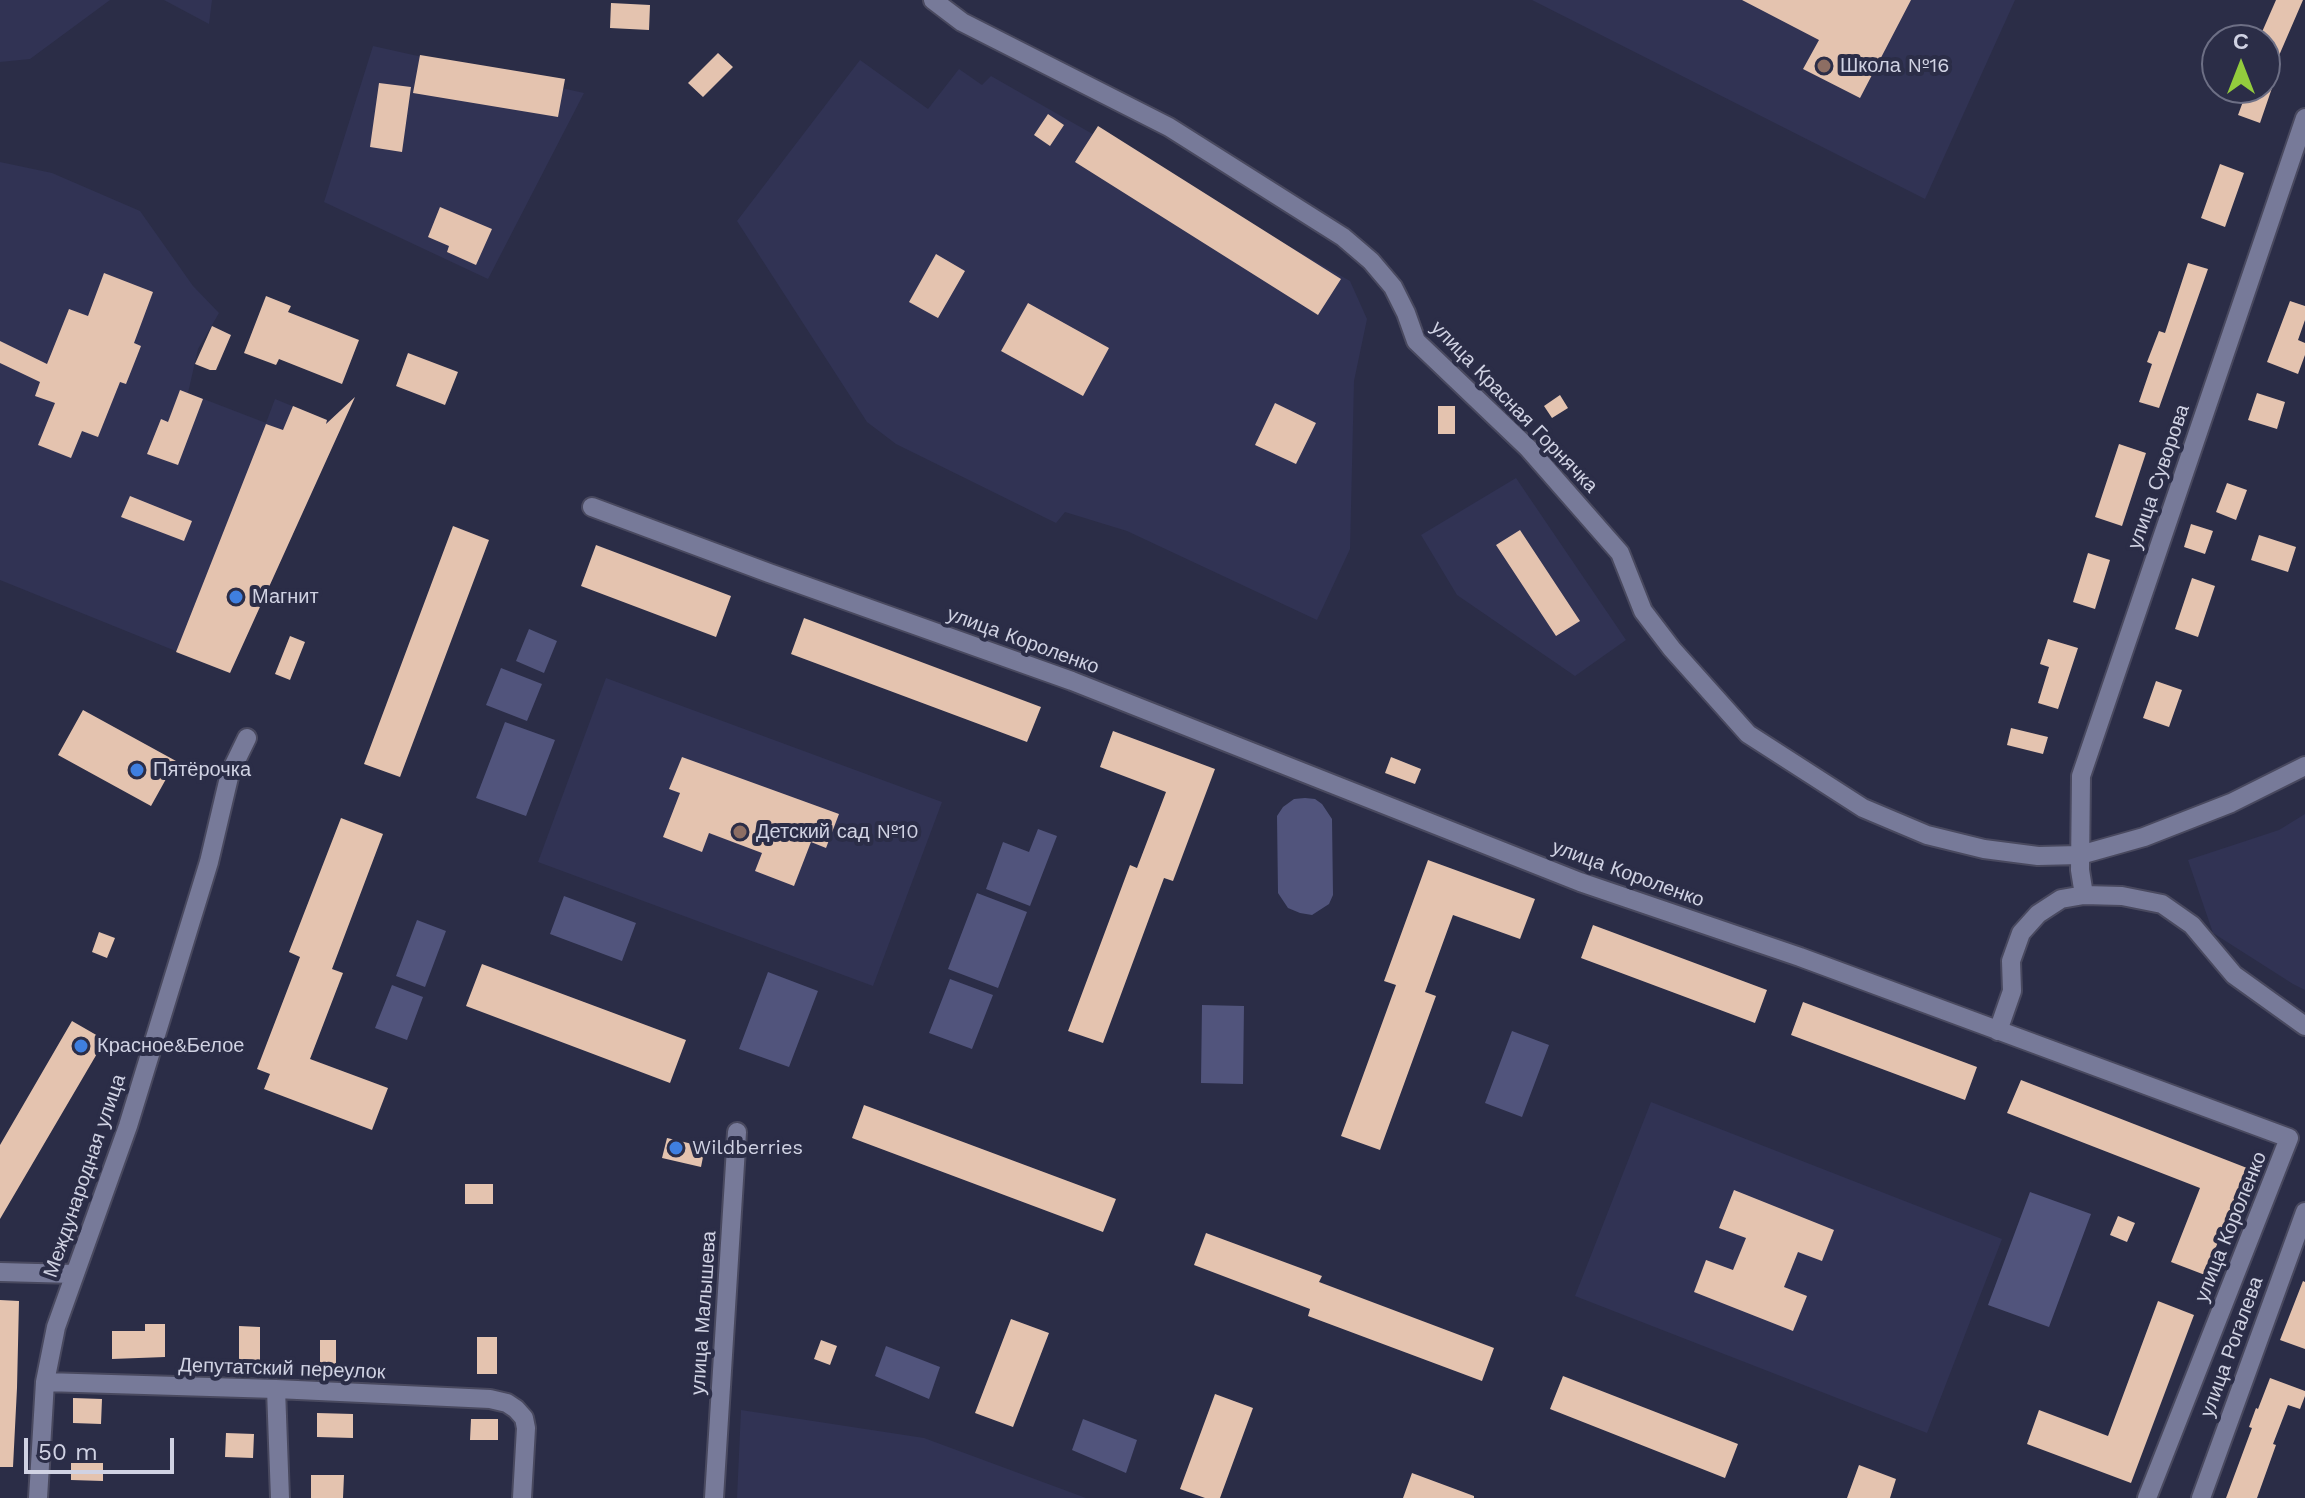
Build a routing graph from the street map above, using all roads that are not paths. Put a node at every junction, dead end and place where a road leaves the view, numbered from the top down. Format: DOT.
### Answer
graph roads {
  1 [pos="933,0"];
  2 [pos="2305,118"];
  3 [pos="592,507"];
  4 [pos="247,738"];
  5 [pos="2305,766"];
  6 [pos="2080,855"];
  7 [pos="2084,895"];
  8 [pos="2305,1026"];
  9 [pos="1998,1031"];
  10 [pos="737,1132"];
  11 [pos="2305,1212"];
  12 [pos="0,1272"];
  13 [pos="75,1274"];
  14 [pos="45,1382"];
  15 [pos="276,1389"];
  16 [pos="38,1498"];
  17 [pos="280,1498"];
  18 [pos="522,1498"];
  19 [pos="714,1498"];
  20 [pos="2147,1498"];
  21 [pos="2201,1498"];
  1 -- 6 [label="street, улица Красная Горнячка"];
  2 -- 6 [label="street, улица Суворова"];
  3 -- 9 [label="street, улица Короленко"];
  4 -- 13 [label="street, Международная улица"];
  5 -- 6 [label="street, улица Красная Горнячка"];
  6 -- 7 [label="street, улица Суворова"];
  7 -- 8 [label="street"];
  7 -- 9 [label="street"];
  9 -- 20 [label="street, улица Короленко"];
  10 -- 19 [label="street, улица Малышева"];
  11 -- 21 [label="street, улица Рогалева"];
  12 -- 13 [label="street"];
  13 -- 14 [label="street, Международная улица"];
  14 -- 15 [label="street, Депутатский переулок"];
  14 -- 16 [label="street, Международная улица"];
  15 -- 17 [label="street"];
  15 -- 18 [label="street, Депутатский переулок"];
}
